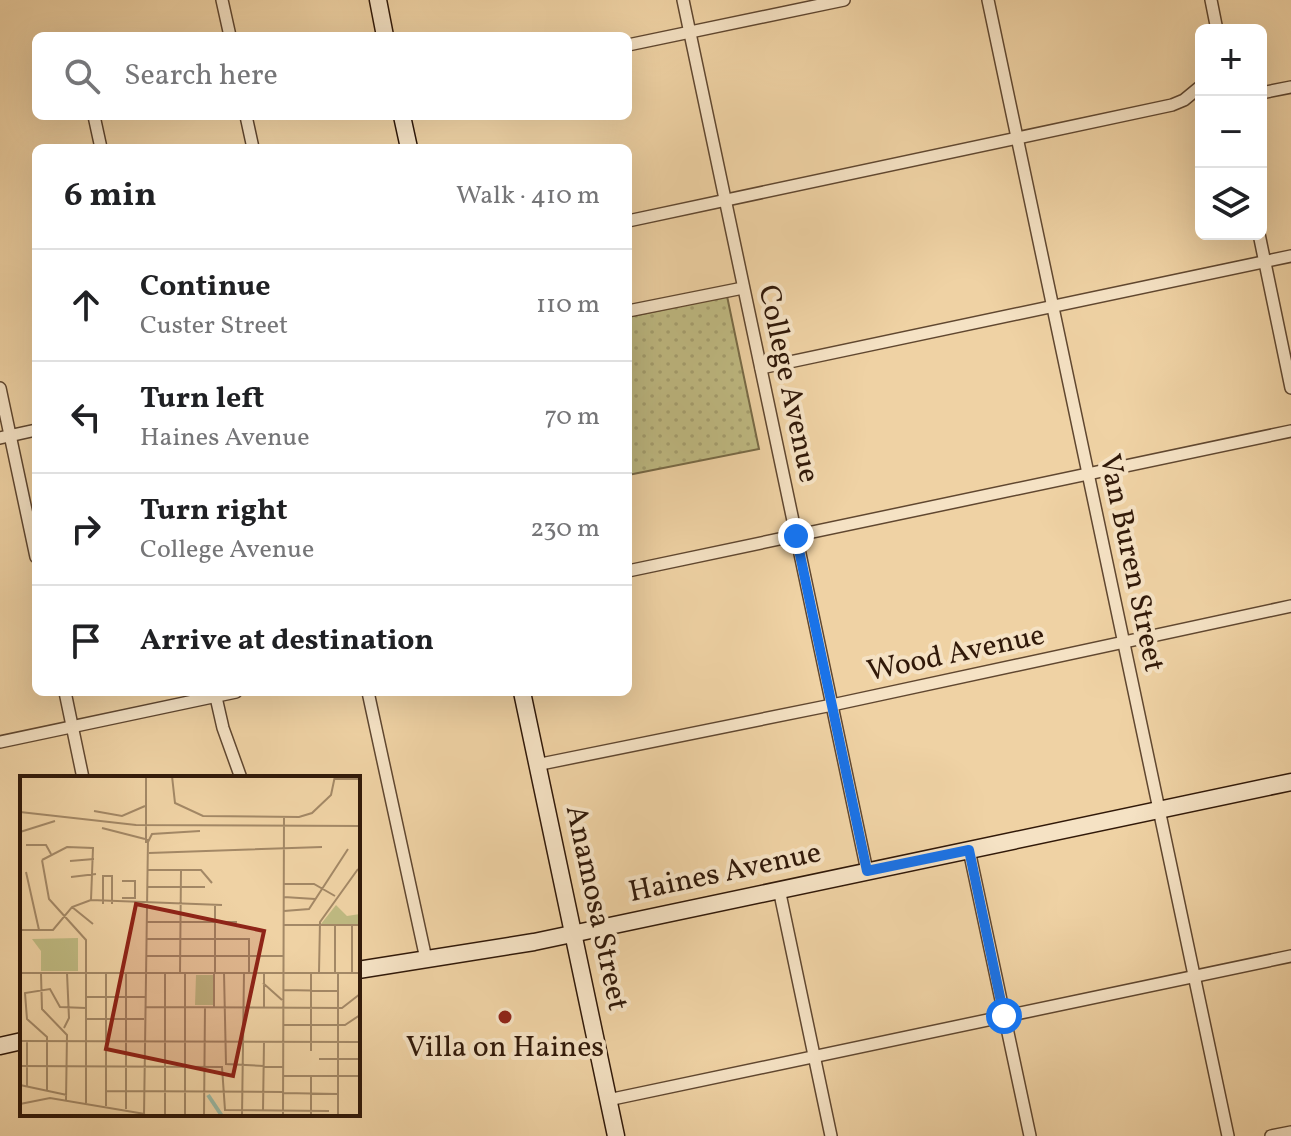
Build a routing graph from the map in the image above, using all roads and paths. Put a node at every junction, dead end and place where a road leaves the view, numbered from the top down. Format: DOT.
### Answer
graph roads {
  1 [pos="222,0"];
  2 [pos="378,0"];
  3 [pos="683,0"];
  4 [pos="844,0"];
  5 [pos="988,0"];
  6 [pos="1211,0"];
  7 [pos="1216,24"];
  8 [pos="229,32"];
  9 [pos="384,32"];
  10 [pos="689,32"];
  11 [pos="632,44"];
  12 [pos="1291,87"];
  13 [pos="1195,91"];
  14 [pos="1267,92"];
  15 [pos="95,120"];
  16 [pos="247,120"];
  17 [pos="403,120"];
  18 [pos="1017,139"];
  19 [pos="100,144"];
  20 [pos="252,144"];
  21 [pos="408,144"];
  22 [pos="725,200"];
  23 [pos="632,220"];
  24 [pos="1260,240"];
  25 [pos="1291,256"];
  26 [pos="1265,261"];
  27 [pos="743,288"];
  28 [pos="1051,307"];
  29 [pos="632,310"];
  30 [pos="761,368"];
  31 [pos="0,388"];
  32 [pos="1291,388"];
  33 [pos="32,431"];
  34 [pos="1291,431"];
  35 [pos="5,437"];
  36 [pos="1087,474"];
  37 [pos="796,536"];
  38 [pos="32,542"];
  39 [pos="632,570"];
  40 [pos="1291,606"];
  41 [pos="1123,642"];
  42 [pos="66,696"];
  43 [pos="211,696"];
  44 [pos="216,696"];
  45 [pos="369,696"];
  46 [pos="523,696"];
  47 [pos="832,705"];
  48 [pos="72,726"];
  49 [pos="0,742"];
  50 [pos="536,765"];
  51 [pos="83,776"];
  52 [pos="240,776"];
  53 [pos="1291,782"];
  54 [pos="1159,810"];
  55 [pos="969,850"];
  56 [pos="867,871"];
  57 [pos="779,889"];
  58 [pos="572,934"];
  59 [pos="1291,956"];
  60 [pos="426,959"];
  61 [pos="360,970"];
  62 [pos="1194,977"];
  63 [pos="1004,1016"];
  64 [pos="20,1041"];
  65 [pos="0,1046"];
  66 [pos="814,1057"];
  67 [pos="608,1100"];
  68 [pos="1291,1132"];
  69 [pos="616,1136"];
  70 [pos="831,1136"];
  71 [pos="1030,1136"];
  72 [pos="1228,1136"];
  73 [pos="1271,1136"];
  1 -- 8 [label="street"];
  2 -- 9 [label="main road"];
  3 -- 10 [label="street, College Avenue"];
  4 -- 10 [label="street"];
  5 -- 18 [label="street, Van Buren Street"];
  6 -- 7 [label="street"];
  10 -- 11 [label="street"];
  10 -- 22 [label="street, College Avenue"];
  12 -- 14 [label="street"];
  13 -- 18 [label="street"];
  15 -- 19 [label="street"];
  16 -- 20 [label="street"];
  17 -- 21 [label="main road"];
  18 -- 22 [label="street"];
  18 -- 28 [label="street, Van Buren Street"];
  22 -- 23 [label="street"];
  22 -- 27 [label="street, College Avenue"];
  24 -- 26 [label="street"];
  25 -- 26 [label="street"];
  26 -- 28 [label="street"];
  26 -- 32 [label="street"];
  27 -- 29 [label="street"];
  27 -- 30 [label="street, College Avenue"];
  28 -- 30 [label="street"];
  28 -- 36 [label="street, Van Buren Street"];
  30 -- 37 [label="street, College Avenue"];
  31 -- 35 [label="street"];
  33 -- 35 [label="street"];
  34 -- 36 [label="street"];
  35 -- 38 [label="street"];
  36 -- 37 [label="street"];
  36 -- 41 [label="street, Van Buren Street"];
  37 -- 39 [label="street"];
  37 -- 47 [label="street, College Avenue"];
  40 -- 41 [label="street, Wood Avenue"];
  41 -- 47 [label="street, Wood Avenue"];
  41 -- 54 [label="street, Van Buren Street"];
  42 -- 48 [label="street"];
  43 -- 48 [label="street"];
  44 -- 52 [label="street"];
  45 -- 60 [label="street"];
  46 -- 50 [label="main road, Anamosa Street"];
  47 -- 50 [label="street, Wood Avenue"];
  47 -- 56 [label="street, College Avenue"];
  48 -- 49 [label="street"];
  48 -- 51 [label="street"];
  50 -- 58 [label="main road, Anamosa Street"];
  53 -- 54 [label="main road, Haines Avenue"];
  54 -- 55 [label="main road, Haines Avenue"];
  54 -- 62 [label="street, Van Buren Street"];
  55 -- 56 [label="main road, Haines Avenue"];
  55 -- 63 [label="street"];
  56 -- 57 [label="main road, Haines Avenue"];
  57 -- 58 [label="main road, Haines Avenue"];
  57 -- 66 [label="street"];
  58 -- 60 [label="main road, Haines Avenue"];
  58 -- 67 [label="main road, Anamosa Street"];
  59 -- 62 [label="street"];
  60 -- 61 [label="main road, Haines Avenue"];
  62 -- 63 [label="street"];
  62 -- 72 [label="street, Van Buren Street"];
  63 -- 66 [label="street"];
  63 -- 71 [label="street"];
  64 -- 65 [label="main road"];
  66 -- 67 [label="street"];
  66 -- 70 [label="street"];
  67 -- 69 [label="main road, Anamosa Street"];
  68 -- 73 [label="street"];
}
